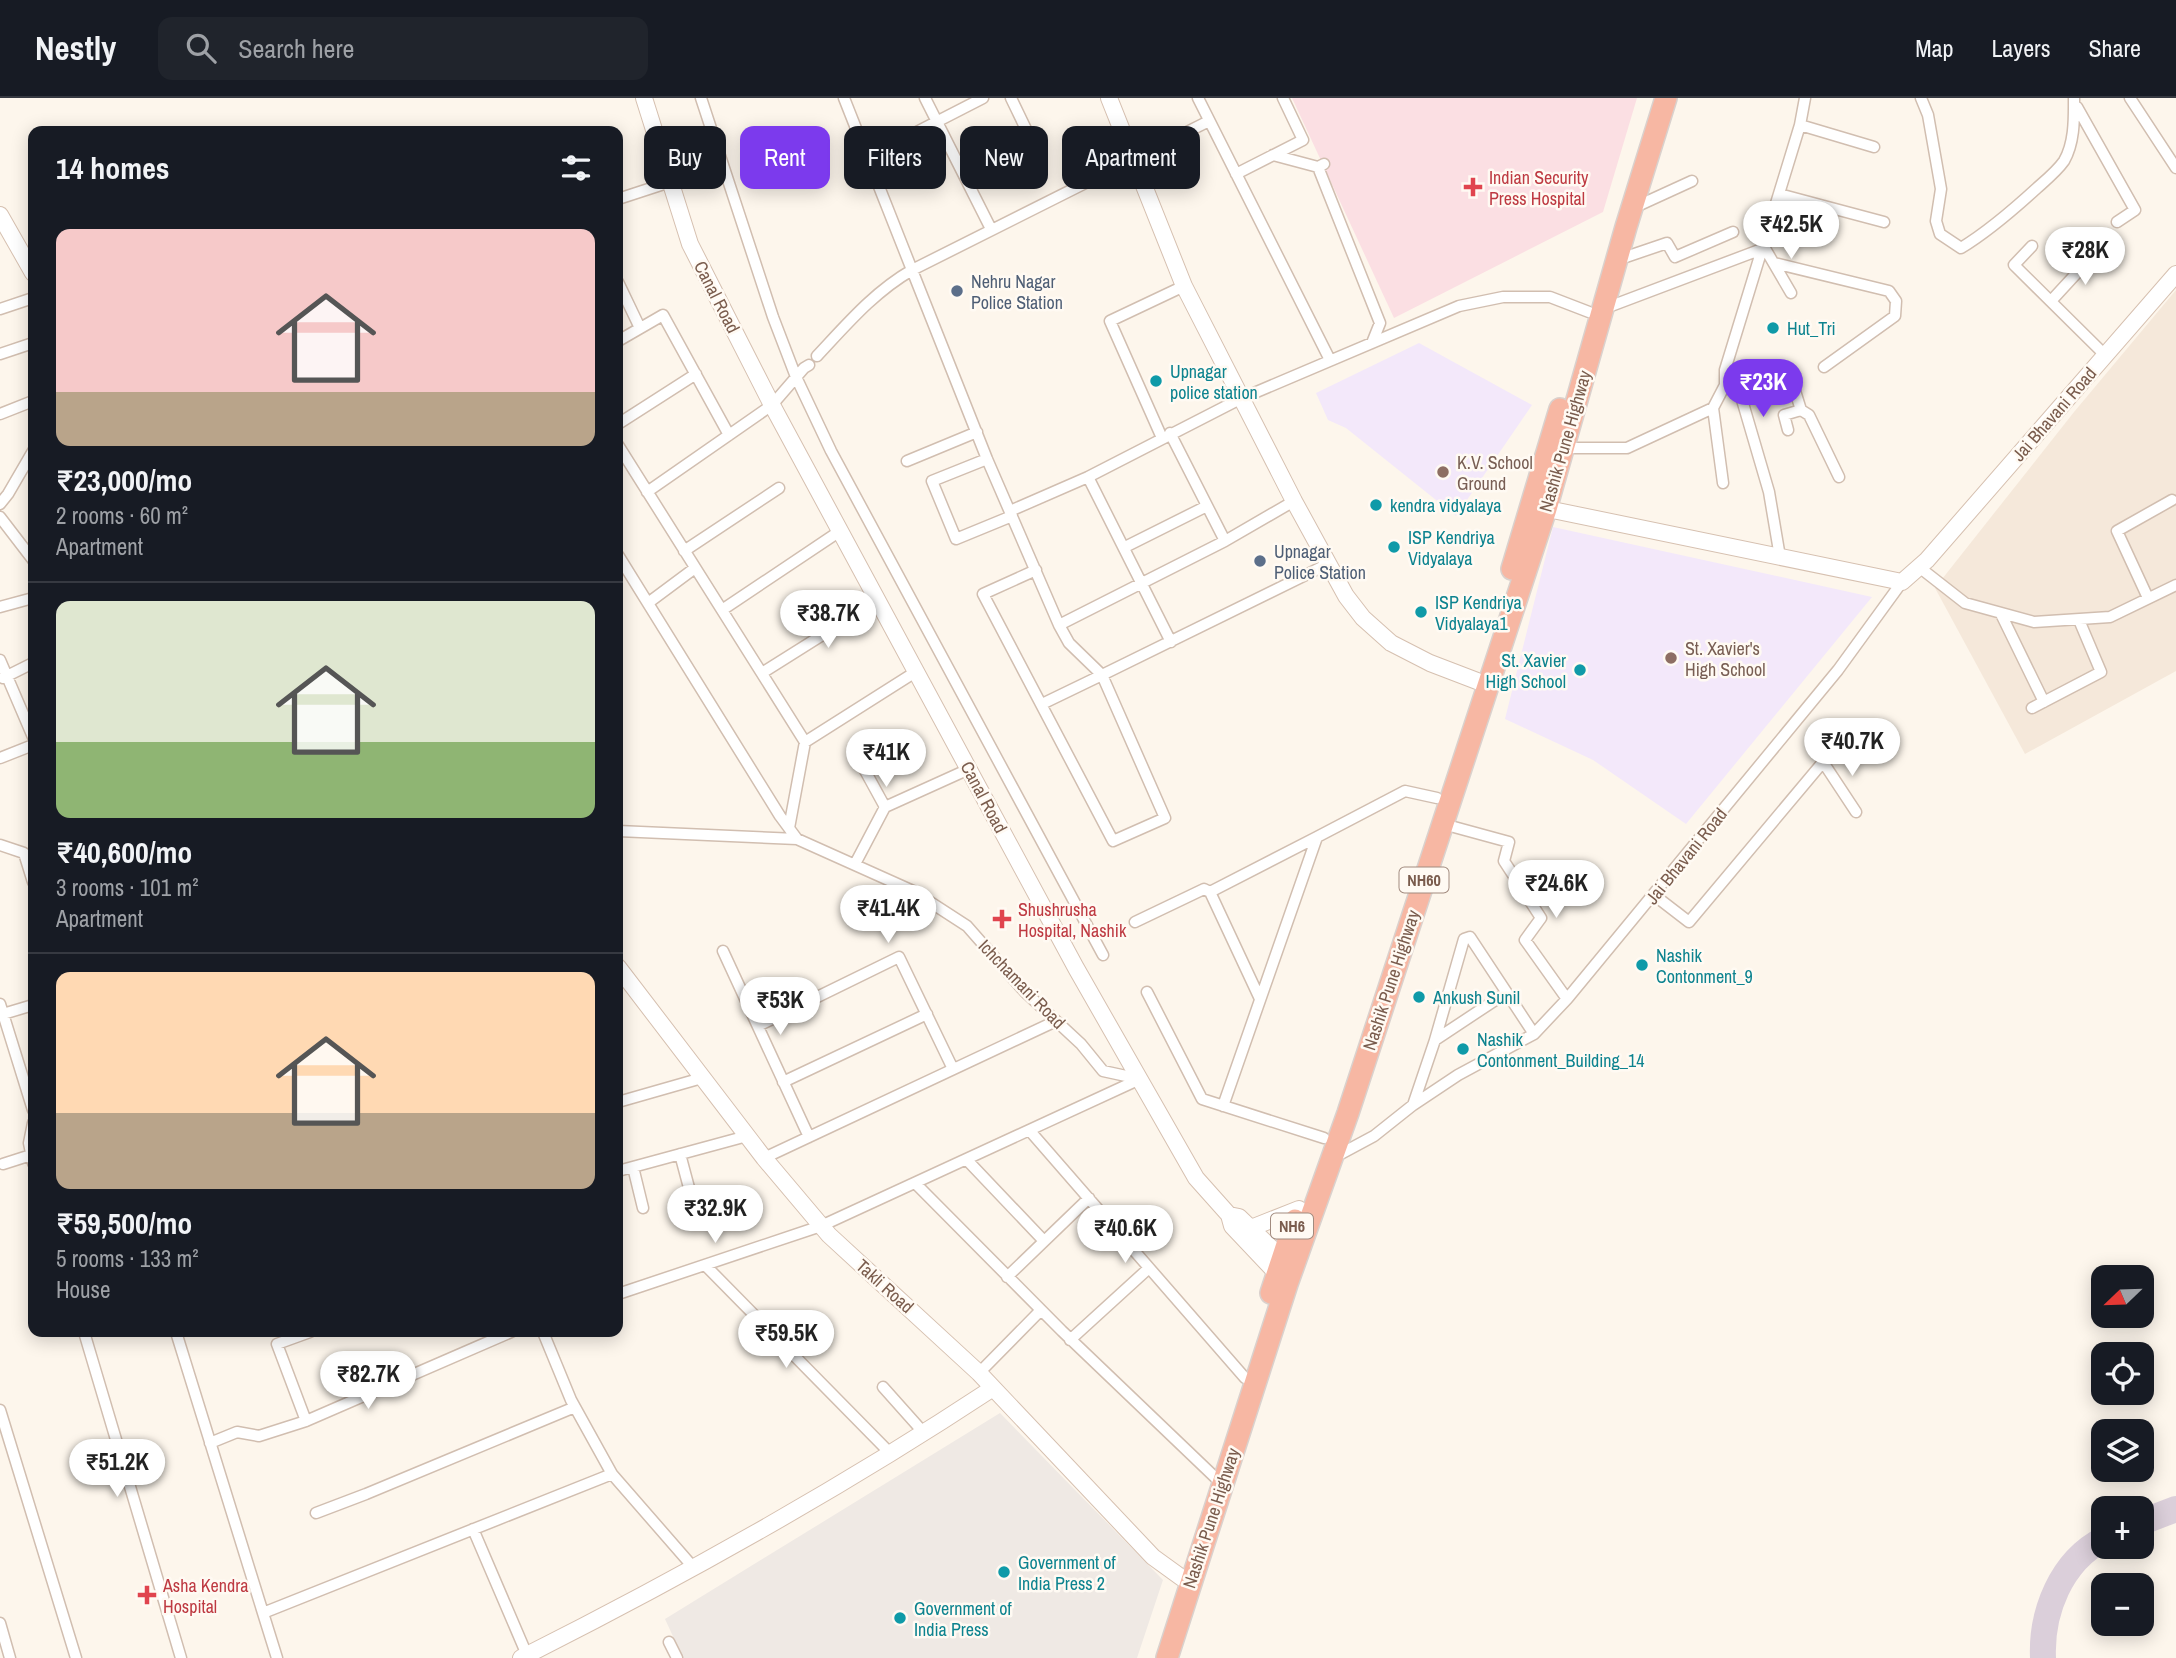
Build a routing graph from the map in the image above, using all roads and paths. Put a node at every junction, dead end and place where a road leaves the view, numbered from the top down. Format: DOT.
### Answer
graph roads {
  1 [pos="644,98"];
  2 [pos="701,98"];
  3 [pos="844,98"];
  4 [pos="925,98"];
  5 [pos="983,98"];
  6 [pos="1011,98"];
  7 [pos="1109,98"];
  8 [pos="1198,98"];
  9 [pos="1283,98"];
  10 [pos="1652,98"];
  11 [pos="1666,98"];
  12 [pos="1805,98"];
  13 [pos="1920,98"];
  14 [pos="2130,98"];
  15 [pos="2074,99"];
  16 [pos="935,121"];
  17 [pos="1209,121"];
  18 [pos="1800,125"];
  19 [pos="653,126"];
  20 [pos="855,126"];
  21 [pos="926,126"];
  22 [pos="1024,126"];
  23 [pos="1120,126"];
  24 [pos="1199,126"];
  25 [pos="1874,147"];
  26 [pos="1273,155"];
  27 [pos="2176,168"];
  28 [pos="1236,174"];
  29 [pos="1692,181"];
  30 [pos="649,189"];
  31 [pos="672,189"];
  32 [pos="880,189"];
  33 [pos="1073,189"];
  34 [pos="1145,189"];
  35 [pos="1779,194"];
  36 [pos="623,197"];
  37 [pos="1633,208"];
  38 [pos="0,215"];
  39 [pos="1884,222"];
  40 [pos="2117,222"];
  41 [pos="991,229"];
  42 [pos="1733,232"];
  43 [pos="2032,246"];
  44 [pos="1762,247"];
  45 [pos="2096,252"];
  46 [pos="1617,260"];
  47 [pos="1774,263"];
  48 [pos="28,264"];
  49 [pos="912,270"];
  50 [pos="2176,274"];
  51 [pos="1184,286"];
  52 [pos="623,292"];
  53 [pos="1791,293"];
  54 [pos="28,300"];
  55 [pos="2051,301"];
  56 [pos="0,309"];
  57 [pos="1596,310"];
  58 [pos="640,328"];
  59 [pos="623,338"];
  60 [pos="1372,343"];
  61 [pos="28,345"];
  62 [pos="0,354"];
  63 [pos="2105,355"];
  64 [pos="817,356"];
  65 [pos="1330,360"];
  66 [pos="809,365"];
  67 [pos="1824,367"];
  68 [pos="1725,370"];
  69 [pos="696,374"];
  70 [pos="796,377"];
  71 [pos="1740,393"];
  72 [pos="1240,399"];
  73 [pos="28,403"];
  74 [pos="772,405"];
  75 [pos="1713,408"];
  76 [pos="1801,410"];
  77 [pos="0,414"];
  78 [pos="623,421"];
  79 [pos="1788,430"];
  80 [pos="977,432"];
  81 [pos="729,435"];
  82 [pos="1166,435"];
  83 [pos="1564,448"];
  84 [pos="623,456"];
  85 [pos="987,459"];
  86 [pos="28,460"];
  87 [pos="907,461"];
  88 [pos="1088,477"];
  89 [pos="1839,477"];
  90 [pos="1723,483"];
  91 [pos="779,488"];
  92 [pos="647,492"];
  93 [pos="2172,500"];
  94 [pos="1294,501"];
  95 [pos="0,504"];
  96 [pos="1207,506"];
  97 [pos="1539,507"];
  98 [pos="1011,514"];
  99 [pos="0,517"];
  100 [pos="840,531"];
  101 [pos="1225,541"];
  102 [pos="1125,547"];
  103 [pos="684,551"];
  104 [pos="28,553"];
  105 [pos="1780,557"];
  106 [pos="623,564"];
  107 [pos="1328,564"];
  108 [pos="1919,567"];
  109 [pos="695,568"];
  110 [pos="1036,570"];
  111 [pos="1902,582"];
  112 [pos="1141,583"];
  113 [pos="2176,584"];
  114 [pos="2148,598"];
  115 [pos="28,599"];
  116 [pos="878,600"];
  117 [pos="648,603"];
  118 [pos="0,607"];
  119 [pos="722,610"];
  120 [pos="2001,614"];
  121 [pos="2079,620"];
  122 [pos="1059,625"];
  123 [pos="1171,642"];
  124 [pos="0,660"];
  125 [pos="28,666"];
  126 [pos="917,671"];
  127 [pos="761,673"];
  128 [pos="1102,675"];
  129 [pos="3,678"];
  130 [pos="1477,681"];
  131 [pos="2044,702"];
  132 [pos="1042,704"];
  133 [pos="2032,708"];
  134 [pos="28,727"];
  135 [pos="805,742"];
  136 [pos="28,747"];
  137 [pos="0,758"];
  138 [pos="862,765"];
  139 [pos="969,769"];
  140 [pos="1437,798"];
  141 [pos="885,807"];
  142 [pos="1856,812"];
  143 [pos="1443,824"];
  144 [pos="789,828"];
  145 [pos="623,831"];
  146 [pos="1317,838"];
  147 [pos="797,839"];
  148 [pos="0,845"];
  149 [pos="28,849"];
  150 [pos="855,864"];
  151 [pos="1210,892"];
  152 [pos="1654,895"];
  153 [pos="1135,922"];
  154 [pos="723,951"];
  155 [pos="1103,955"];
  156 [pos="623,974"];
  157 [pos="1147,992"];
  158 [pos="1506,993"];
  159 [pos="1260,999"];
  160 [pos="1567,999"];
  161 [pos="28,1006"];
  162 [pos="2,1009"];
  163 [pos="927,1014"];
  164 [pos="1056,1021"];
  165 [pos="758,1026"];
  166 [pos="1534,1034"];
  167 [pos="1435,1040"];
  168 [pos="953,1069"];
  169 [pos="702,1078"];
  170 [pos="1140,1079"];
  171 [pos="783,1082"];
  172 [pos="28,1095"];
  173 [pos="623,1101"];
  174 [pos="1223,1105"];
  175 [pos="1413,1105"];
  176 [pos="1030,1130"];
  177 [pos="747,1136"];
  178 [pos="809,1136"];
  179 [pos="1324,1139"];
  180 [pos="680,1154"];
  181 [pos="764,1158"];
  182 [pos="28,1159"];
  183 [pos="967,1160"];
  184 [pos="1329,1160"];
  185 [pos="1,1161"];
  186 [pos="633,1167"];
  187 [pos="623,1170"];
  188 [pos="916,1184"];
  189 [pos="1088,1198"];
  190 [pos="692,1199"];
  191 [pos="643,1208"];
  192 [pos="1299,1209"];
  193 [pos="1229,1215"];
  194 [pos="821,1226"];
  195 [pos="1251,1228"];
  196 [pos="1044,1241"];
  197 [pos="705,1265"];
  198 [pos="1149,1268"];
  199 [pos="1285,1271"];
  200 [pos="1007,1277"];
  201 [pos="623,1292"];
  202 [pos="1041,1310"];
  203 [pos="85,1337"];
  204 [pos="178,1337"];
  205 [pos="296,1337"];
  206 [pos="499,1337"];
  207 [pos="545,1337"];
  208 [pos="1070,1340"];
  209 [pos="979,1373"];
  210 [pos="1245,1378"];
  211 [pos="883,1387"];
  212 [pos="993,1388"];
  213 [pos="575,1406"];
  214 [pos="0,1410"];
  215 [pos="306,1421"];
  216 [pos="924,1433"];
  217 [pos="210,1443"];
  218 [pos="890,1453"];
  219 [pos="612,1474"];
  220 [pos="1218,1480"];
  221 [pos="316,1513"];
  222 [pos="473,1529"];
  223 [pos="694,1567"];
  224 [pos="1182,1578"];
  225 [pos="263,1613"];
  226 [pos="0,1623"];
  227 [pos="669,1642"];
  228 [pos="524,1656"];
  229 [pos="10,1658"];
  230 [pos="76,1658"];
  231 [pos="181,1658"];
  232 [pos="277,1658"];
  233 [pos="677,1658"];
  234 [pos="1157,1658"];
  235 [pos="1167,1658"];
  1 -- 19 [label="street, Canal Road"];
  2 -- 70 [label="street"];
  3 -- 20 [label="street"];
  4 -- 16 [label="street"];
  5 -- 16 [label="street"];
  6 -- 22 [label="street"];
  7 -- 23 [label="street"];
  8 -- 17 [label="street"];
  9 -- 26 [label="street"];
  10 -- 57 [label="highway, Nashik Pune Highway / NH60"];
  11 -- 37 [label="highway, Nashik Pune Highway / NH60"];
  12 -- 18 [label="street"];
  13 -- 15 [label="street"];
  14 -- 27 [label="street"];
  15 -- 40 [label="street"];
  16 -- 21 [label="street"];
  16 -- 41 [label="street"];
  17 -- 24 [label="street"];
  17 -- 28 [label="street"];
  18 -- 25 [label="street"];
  18 -- 35 [label="street"];
  26 -- 28 [label="street"];
  26 -- 60 [label="street"];
  28 -- 65 [label="street"];
  29 -- 37 [label="street"];
  30 -- 36 [label="street"];
  31 -- 74 [label="street, Canal Road"];
  32 -- 49 [label="street"];
  33 -- 41 [label="street"];
  34 -- 51 [label="street"];
  35 -- 39 [label="street"];
  35 -- 44 [label="street"];
  37 -- 46 [label="highway, Nashik Pune Highway / NH60"];
  38 -- 48 [label="street"];
  41 -- 49 [label="street"];
  42 -- 46 [label="street"];
  43 -- 55 [label="street"];
  44 -- 47 [label="street"];
  44 -- 57 [label="street"];
  44 -- 68 [label="street"];
  45 -- 55 [label="street"];
  46 -- 57 [label="highway, Nashik Pune Highway / NH60"];
  47 -- 53 [label="street"];
  47 -- 67 [label="street"];
  49 -- 64 [label="street"];
  49 -- 80 [label="street"];
  50 -- 63 [label="street, Jai Bhavani Road"];
  51 -- 72 [label="street"];
  51 -- 82 [label="street"];
  52 -- 58 [label="street"];
  54 -- 56 [label="street"];
  55 -- 63 [label="street"];
  57 -- 60 [label="street"];
  57 -- 83 [label="highway, Nashik Pune Highway / NH60"];
  57 -- 97 [label="highway, Nashik Pune Highway / NH60"];
  58 -- 59 [label="street"];
  58 -- 69 [label="street"];
  60 -- 65 [label="street"];
  61 -- 62 [label="street"];
  63 -- 108 [label="street, Jai Bhavani Road"];
  65 -- 72 [label="street"];
  66 -- 70 [label="street"];
  68 -- 71 [label="street"];
  68 -- 75 [label="street"];
  69 -- 78 [label="street"];
  69 -- 81 [label="street"];
  70 -- 74 [label="street"];
  70 -- 155 [label="street"];
  71 -- 76 [label="street"];
  71 -- 105 [label="street"];
  72 -- 82 [label="street"];
  72 -- 94 [label="street"];
  73 -- 77 [label="street"];
  74 -- 81 [label="street"];
  74 -- 100 [label="street, Canal Road"];
  75 -- 83 [label="street"];
  75 -- 90 [label="street"];
  76 -- 79 [label="street"];
  76 -- 89 [label="street"];
  80 -- 85 [label="street"];
  80 -- 87 [label="street"];
  81 -- 92 [label="street"];
  82 -- 88 [label="street"];
  82 -- 96 [label="street"];
  83 -- 97 [label="highway, Nashik Pune Highway / NH60"];
  84 -- 92 [label="street"];
  85 -- 98 [label="street"];
  85 -- 98 [label="street"];
  86 -- 95 [label="street"];
  88 -- 98 [label="street"];
  88 -- 102 [label="street"];
  91 -- 103 [label="street"];
  92 -- 103 [label="street"];
  93 -- 114 [label="street"];
  94 -- 101 [label="street"];
  94 -- 107 [label="street"];
  96 -- 101 [label="street"];
  96 -- 102 [label="street"];
  97 -- 105 [label="street"];
  97 -- 130 [label="highway, Nashik Pune Highway / NH60"];
  97 -- 143 [label="highway, Nashik Pune Highway / NH60"];
  98 -- 110 [label="street"];
  99 -- 104 [label="street"];
  100 -- 116 [label="street, Canal Road"];
  100 -- 119 [label="street"];
  101 -- 112 [label="street"];
  102 -- 112 [label="street"];
  103 -- 109 [label="street"];
  105 -- 111 [label="street"];
  106 -- 117 [label="street"];
  107 -- 123 [label="street"];
  107 -- 130 [label="street"];
  108 -- 111 [label="street, Jai Bhavani Road"];
  108 -- 120 [label="street"];
  109 -- 117 [label="street"];
  109 -- 119 [label="street"];
  110 -- 122 [label="street"];
  110 -- 132 [label="street"];
  111 -- 152 [label="street, Jai Bhavani Road"];
  112 -- 122 [label="street"];
  112 -- 123 [label="street"];
  113 -- 114 [label="street"];
  114 -- 121 [label="street"];
  115 -- 118 [label="street"];
  116 -- 126 [label="street, Canal Road"];
  116 -- 127 [label="street"];
  117 -- 144 [label="street"];
  119 -- 127 [label="street"];
  120 -- 121 [label="street"];
  120 -- 131 [label="street"];
  121 -- 131 [label="street"];
  122 -- 128 [label="street"];
  123 -- 128 [label="street"];
  124 -- 129 [label="street"];
  125 -- 129 [label="street"];
  126 -- 135 [label="street"];
  126 -- 139 [label="street, Canal Road"];
  127 -- 135 [label="street"];
  128 -- 132 [label="street"];
  128 -- 132 [label="street"];
  129 -- 134 [label="street"];
  130 -- 140 [label="highway, Nashik Pune Highway / NH60"];
  131 -- 133 [label="street"];
  135 -- 144 [label="street"];
  136 -- 137 [label="street"];
  138 -- 141 [label="street"];
  139 -- 141 [label="street"];
  139 -- 170 [label="street, Canal Road"];
  140 -- 146 [label="street"];
  140 -- 179 [label="highway, Nashik Pune Highway / NH6"];
  141 -- 150 [label="street"];
  142 -- 152 [label="street"];
  143 -- 160 [label="street"];
  143 -- 184 [label="highway, Nashik Pune Highway / NH60"];
  144 -- 147 [label="street"];
  145 -- 147 [label="street, Ichchamani Road"];
  146 -- 151 [label="street"];
  146 -- 159 [label="street"];
  147 -- 150 [label="street, Ichchamani Road"];
  148 -- 149 [label="street"];
  150 -- 164 [label="street, Ichchamani Road"];
  151 -- 153 [label="street"];
  151 -- 159 [label="street"];
  152 -- 160 [label="street, Jai Bhavani Road"];
  154 -- 165 [label="street"];
  156 -- 169 [label="street, Takli Road"];
  157 -- 174 [label="street"];
  158 -- 166 [label="street"];
  158 -- 167 [label="street"];
  158 -- 167 [label="street"];
  159 -- 174 [label="street"];
  160 -- 166 [label="street, Jai Bhavani Road"];
  161 -- 162 [label="street"];
  162 -- 172 [label="street"];
  163 -- 165 [label="street"];
  163 -- 168 [label="street"];
  163 -- 171 [label="street"];
  164 -- 168 [label="street"];
  164 -- 170 [label="street, Ichchamani Road"];
  165 -- 171 [label="street"];
  166 -- 175 [label="street, Jai Bhavani Road"];
  167 -- 175 [label="street"];
  168 -- 178 [label="street"];
  169 -- 173 [label="street"];
  169 -- 177 [label="street, Takli Road"];
  170 -- 176 [label="street"];
  170 -- 193 [label="street, Canal Road"];
  171 -- 178 [label="street"];
  174 -- 179 [label="street"];
  175 -- 184 [label="street, Jai Bhavani Road"];
  176 -- 183 [label="street"];
  176 -- 189 [label="street"];
  177 -- 180 [label="street"];
  177 -- 181 [label="street, Takli Road"];
  178 -- 181 [label="street"];
  179 -- 192 [label="highway, Nashik Pune Highway / NH6"];
  180 -- 186 [label="street"];
  180 -- 190 [label="street"];
  181 -- 194 [label="street, Takli Road"];
  182 -- 185 [label="street"];
  183 -- 188 [label="street"];
  183 -- 196 [label="street"];
  184 -- 199 [label="highway, Nashik Pune Highway / NH60"];
  186 -- 187 [label="street"];
  186 -- 191 [label="street"];
  188 -- 194 [label="street"];
  188 -- 200 [label="street"];
  189 -- 196 [label="street"];
  189 -- 198 [label="street"];
  192 -- 195 [label="street"];
  192 -- 199 [label="highway, Nashik Pune Highway / NH6"];
  193 -- 195 [label="street, Canal Road"];
  193 -- 199 [label="street, Canal Road"];
  194 -- 197 [label="street"];
  194 -- 209 [label="street, Takli Road"];
  195 -- 199 [label="street, Canal Road"];
  196 -- 200 [label="street"];
  197 -- 201 [label="street"];
  197 -- 218 [label="street"];
  198 -- 208 [label="street"];
  198 -- 210 [label="street"];
  199 -- 210 [label="highway, Nashik Pune Highway / NH6"];
  199 -- 220 [label="highway, Nashik Pune Highway / NH60"];
  200 -- 202 [label="street"];
  202 -- 208 [label="street"];
  202 -- 209 [label="street"];
  203 -- 231 [label="street"];
  204 -- 217 [label="street"];
  205 -- 215 [label="street"];
  206 -- 215 [label="street"];
  207 -- 213 [label="street"];
  208 -- 220 [label="street"];
  209 -- 212 [label="street, Takli Road"];
  210 -- 220 [label="highway, Nashik Pune Highway / NH6"];
  211 -- 216 [label="street"];
  212 -- 216 [label="street"];
  212 -- 224 [label="street, Takli Road"];
  213 -- 219 [label="street"];
  213 -- 221 [label="street"];
  214 -- 230 [label="street"];
  215 -- 217 [label="street"];
  216 -- 218 [label="street"];
  217 -- 225 [label="street"];
  218 -- 223 [label="street"];
  219 -- 222 [label="street"];
  219 -- 223 [label="street"];
  220 -- 224 [label="highway, Nashik Pune Highway / NH6"];
  220 -- 235 [label="highway, Nashik Pune Highway / NH60"];
  222 -- 225 [label="street"];
  222 -- 228 [label="street"];
  223 -- 228 [label="street"];
  224 -- 234 [label="highway, Nashik Pune Highway / NH6"];
  225 -- 232 [label="street"];
  226 -- 229 [label="street"];
  227 -- 233 [label="street"];
}
